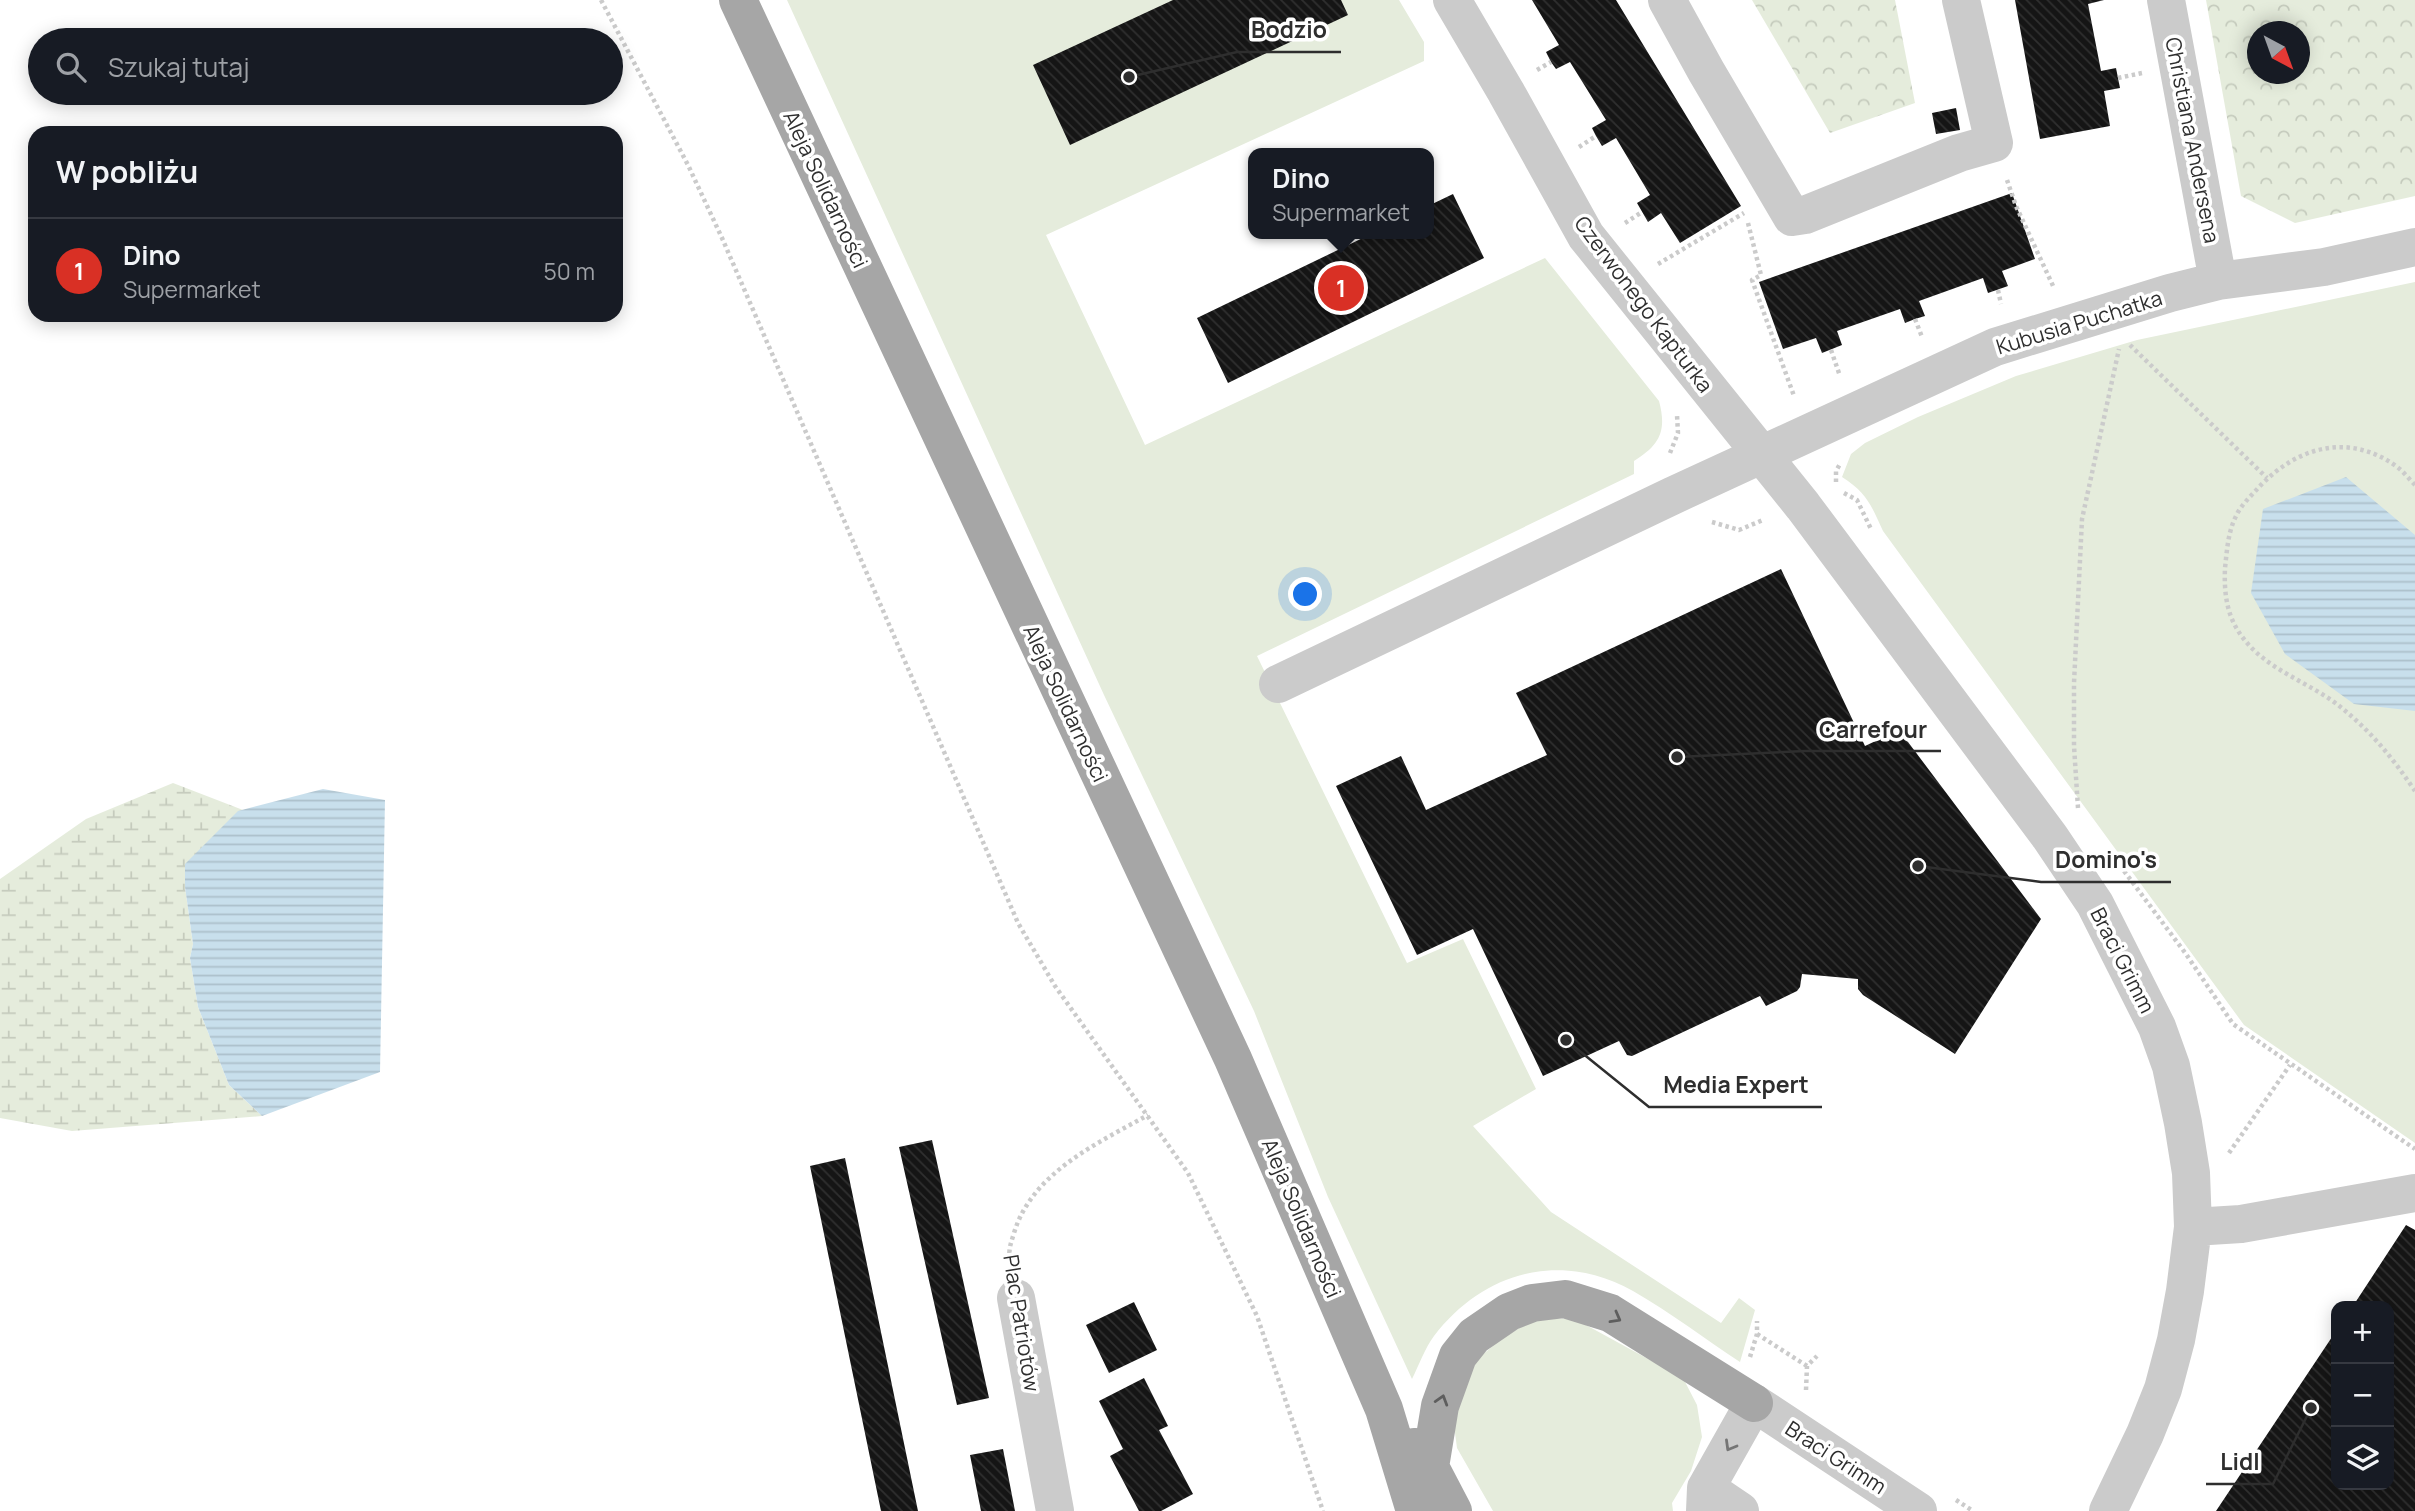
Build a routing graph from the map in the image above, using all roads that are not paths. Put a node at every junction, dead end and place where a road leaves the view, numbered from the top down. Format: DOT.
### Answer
graph roads {
  1 [pos="738,0"];
  2 [pos="1452,0"];
  3 [pos="1667,0"];
  4 [pos="1961,0"];
  5 [pos="2166,0"];
  6 [pos="2415,247"];
  7 [pos="2218,281"];
  8 [pos="1762,456"];
  9 [pos="1278,684"];
  10 [pos="2415,1193"];
  11 [pos="2193,1227"];
  12 [pos="1016,1298"];
  13 [pos="1754,1403"];
  14 [pos="1384,1409"];
  15 [pos="1430,1467"];
  16 [pos="1705,1499"];
  17 [pos="1055,1511"];
  18 [pos="1415,1511"];
  19 [pos="1453,1511"];
  20 [pos="1740,1511"];
  21 [pos="1917,1511"];
  22 [pos="2108,1511"];
  1 -- 14 [label="main road, Aleja Solidarności"];
  2 -- 8 [label="street, Czerwonego Kapturka"];
  3 -- 4 [label="street"];
  5 -- 7 [label="street, Christiana Andersena"];
  6 -- 7 [label="street, Kubusia Puchatka"];
  7 -- 8 [label="street, Kubusia Puchatka"];
  8 -- 9 [label="street, Kubusia Puchatka"];
  8 -- 11 [label="street, Braci Grimm"];
  10 -- 11 [label="street"];
  11 -- 22 [label="street, Braci Grimm"];
  12 -- 17 [label="street, Plac Patriotów"];
  15 -- 13 [label="main road, one-way"];
  13 -- 16 [label="street, one-way"];
  13 -- 21 [label="street, Braci Grimm"];
  14 -- 15 [label="main road, Aleja Solidarności"];
  14 -- 18 [label="main road, Aleja Solidarności"];
  15 -- 19 [label="main road, Aleja Solidarności"];
  16 -- 20 [label="street"];
}
